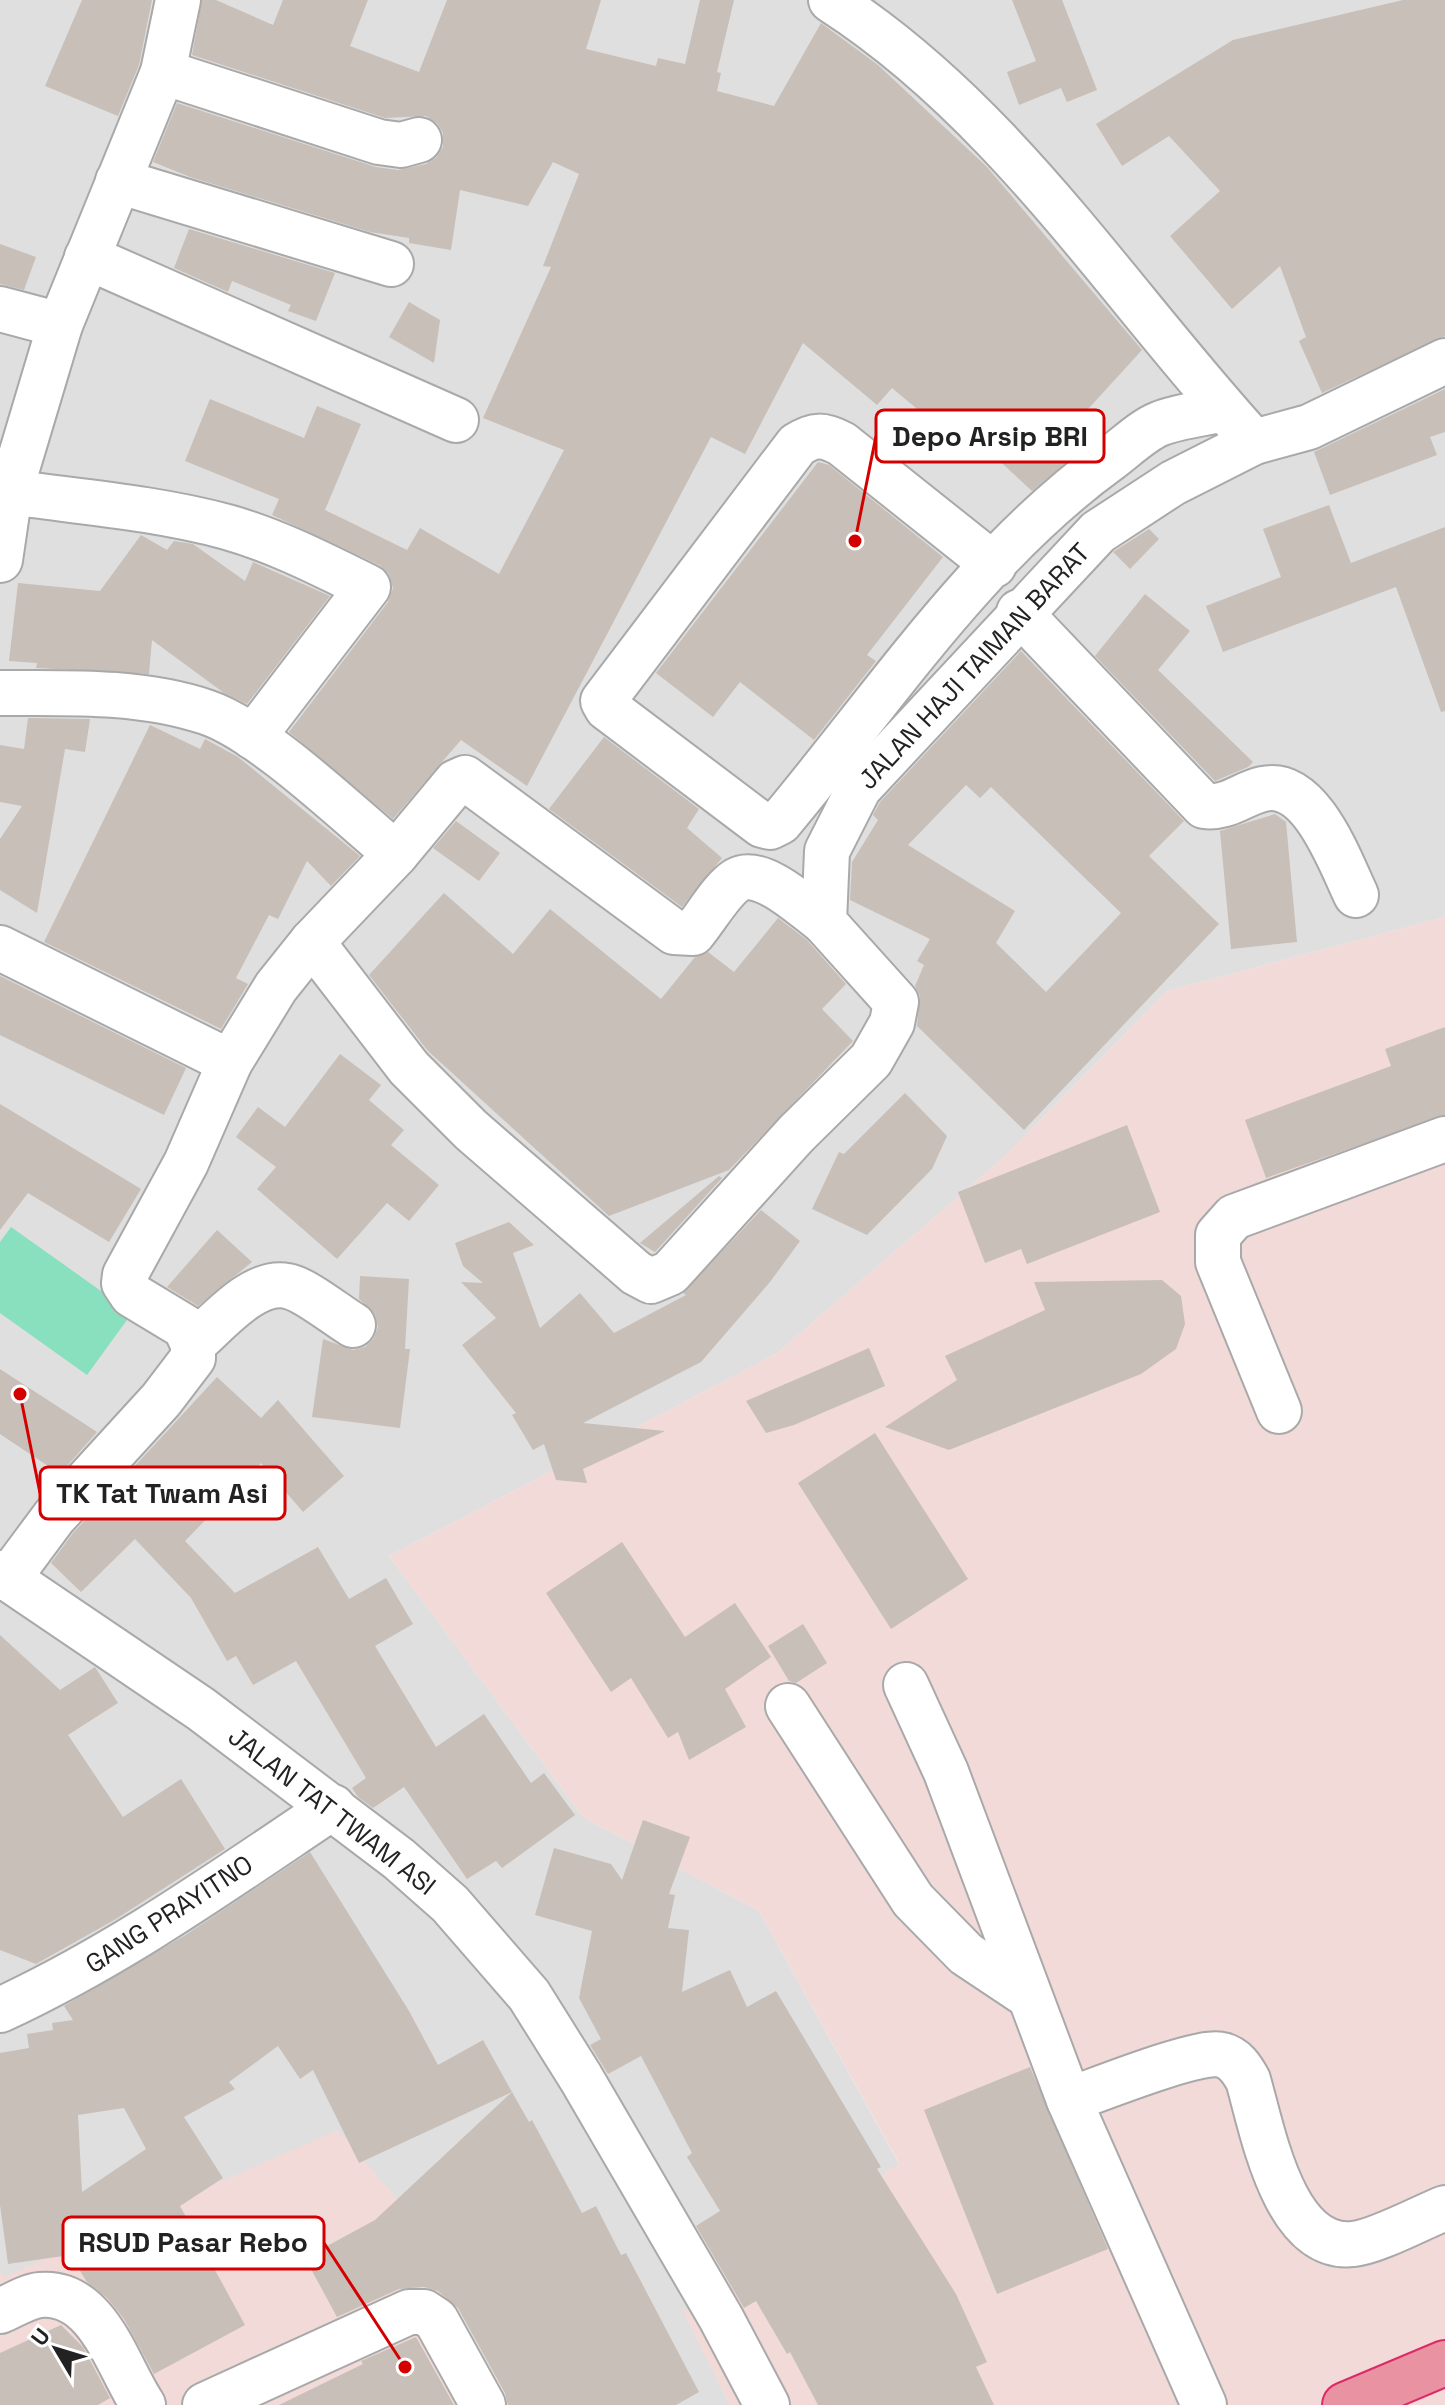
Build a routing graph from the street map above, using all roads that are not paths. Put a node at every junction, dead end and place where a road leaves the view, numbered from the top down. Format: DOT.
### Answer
graph roads {
  1 [pos="178,0"];
  2 [pos="831,0"];
  3 [pos="163,72"];
  4 [pos="419,140"];
  5 [pos="118,181"];
  6 [pos="87,257"];
  7 [pos="391,264"];
  8 [pos="0,309"];
  9 [pos="60,325"];
  10 [pos="1445,361"];
  11 [pos="1224,409"];
  12 [pos="456,420"];
  13 [pos="1254,442"];
  14 [pos="10,492"];
  15 [pos="0,560"];
  16 [pos="994,565"];
  17 [pos="1019,612"];
  18 [pos="0,693"];
  19 [pos="253,737"];
  20 [pos="396,854"];
  21 [pos="1356,895"];
  22 [pos="824,922"];
  23 [pos="312,942"];
  24 [pos="0,948"];
  25 [pos="230,1062"];
  26 [pos="1445,1139"];
  27 [pos="353,1325"];
  28 [pos="193,1344"];
  29 [pos="1279,1411"];
  30 [pos="4,1576"];
  31 [pos="906,1685"];
  32 [pos="788,1706"];
  33 [pos="333,1807"];
  34 [pos="1029,1996"];
  35 [pos="0,2010"];
  36 [pos="1069,2100"];
  37 [pos="1445,2208"];
  38 [pos="0,2311"];
  39 [pos="1445,2363"];
  40 [pos="143,2405"];
  41 [pos="205,2405"];
  42 [pos="483,2405"];
  43 [pos="767,2405"];
  44 [pos="1204,2405"];
  45 [pos="1345,2405"];
  1 -- 3 [label="street"];
  2 -- 11 [label="street"];
  3 -- 4 [label="street"];
  3 -- 5 [label="street"];
  5 -- 6 [label="street"];
  5 -- 7 [label="street"];
  6 -- 9 [label="street"];
  6 -- 12 [label="street"];
  8 -- 9 [label="street"];
  9 -- 14 [label="street"];
  10 -- 13 [label="street, JALAN HAJI TAIMAN BARAT"];
  11 -- 13 [label="street"];
  11 -- 16 [label="street"];
  13 -- 17 [label="street, JALAN HAJI TAIMAN BARAT"];
  14 -- 15 [label="street"];
  14 -- 19 [label="street"];
  16 -- 16 [label="street"];
  17 -- 21 [label="street"];
  17 -- 22 [label="street, JALAN HAJI TAIMAN BARAT"];
  18 -- 19 [label="street"];
  19 -- 20 [label="street"];
  20 -- 22 [label="street"];
  20 -- 23 [label="street"];
  22 -- 23 [label="street"];
  23 -- 25 [label="street"];
  24 -- 25 [label="street"];
  25 -- 28 [label="street"];
  26 -- 29 [label="street"];
  27 -- 28 [label="street"];
  28 -- 30 [label="street"];
  30 -- 33 [label="street, JALAN TAT TWAM ASI"];
  31 -- 34 [label="street"];
  32 -- 34 [label="street"];
  33 -- 35 [label="street, GANG PRAYITNO"];
  33 -- 43 [label="street, JALAN TAT TWAM ASI"];
  34 -- 36 [label="street"];
  36 -- 37 [label="street"];
  36 -- 44 [label="street"];
  38 -- 40 [label="street"];
  39 -- 45 [label="highway"];
  41 -- 42 [label="street"];
}
